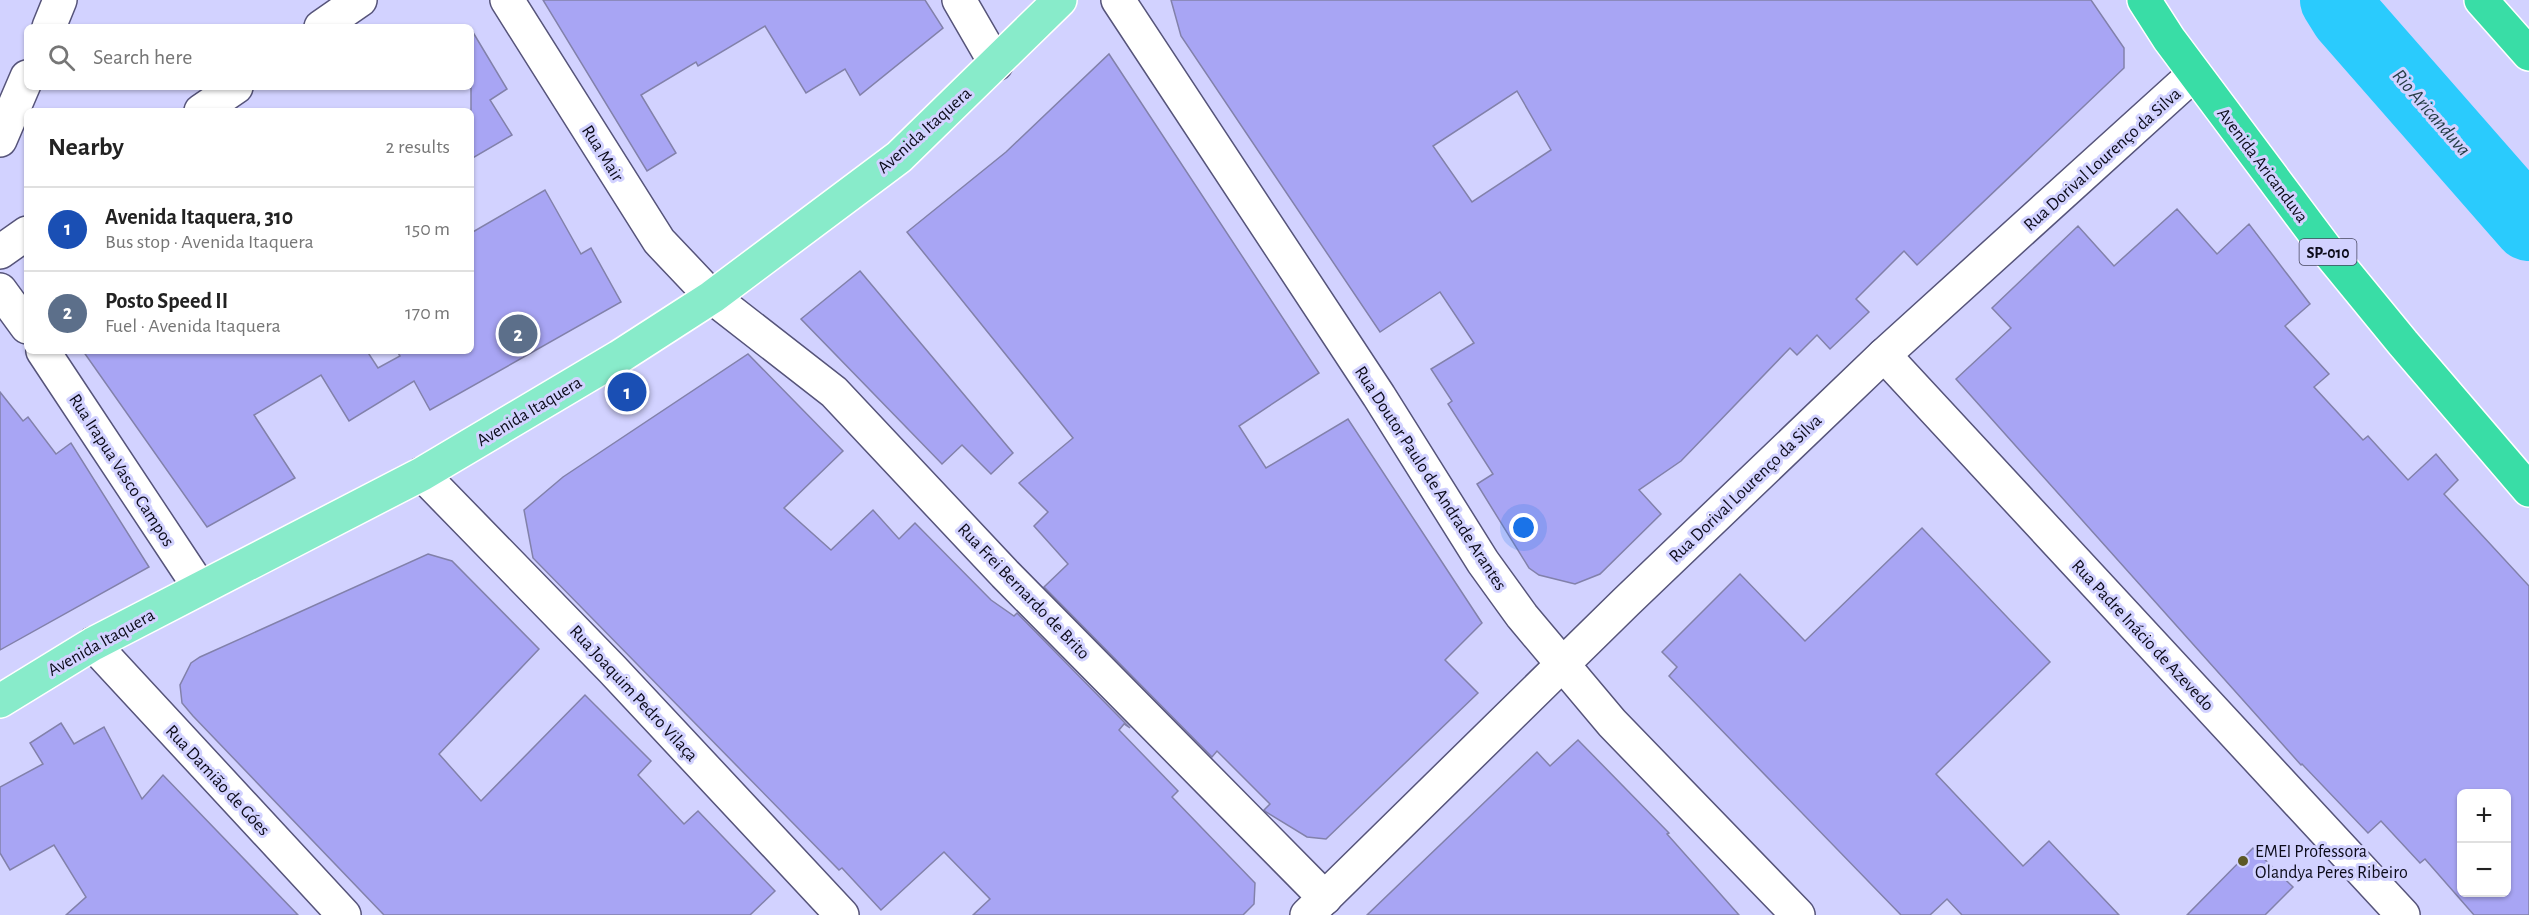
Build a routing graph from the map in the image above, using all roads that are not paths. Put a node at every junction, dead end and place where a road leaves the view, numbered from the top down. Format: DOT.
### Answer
graph roads {
  1 [pos="60,0"];
  2 [pos="360,0"];
  3 [pos="507,0"];
  4 [pos="959,0"];
  5 [pos="1060,0"];
  6 [pos="1118,0"];
  7 [pos="2144,0"];
  8 [pos="2481,0"];
  9 [pos="50,24"];
  10 [pos="325,24"];
  11 [pos="2529,54"];
  12 [pos="996,64"];
  13 [pos="2194,74"];
  14 [pos="24,84"];
  15 [pos="232,90"];
  16 [pos="205,108"];
  17 [pos="0,140"];
  18 [pos="24,235"];
  19 [pos="0,252"];
  20 [pos="0,290"];
  21 [pos="712,297"];
  22 [pos="24,323"];
  23 [pos="45,354"];
  24 [pos="1884,355"];
  25 [pos="422,474"];
  26 [pos="2529,490"];
  27 [pos="200,588"];
  28 [pos="93,644"];
  29 [pos="1563,664"];
  30 [pos="0,700"];
  31 [pos="1316,906"];
  32 [pos="345,915"];
  33 [pos="842,915"];
  34 [pos="1798,915"];
  35 [pos="2403,915"];
  1 -- 9 [label="street"];
  2 -- 10 [label="street"];
  3 -- 21 [label="street, Rua Mair"];
  4 -- 12 [label="street"];
  5 -- 12 [label="main road, Avenida Itaquera"];
  6 -- 29 [label="street, Rua Doutor Paulo de Andrade Arantes"];
  7 -- 13 [label="highway, Avenida Aricanduva / SP-010"];
  8 -- 11 [label="highway"];
  12 -- 21 [label="main road, Avenida Itaquera"];
  13 -- 24 [label="street, Rua Dorival Lourenço da Silva"];
  13 -- 26 [label="highway, Avenida Aricanduva / SP-010"];
  14 -- 17 [label="street"];
  15 -- 16 [label="street"];
  18 -- 19 [label="street"];
  20 -- 22 [label="street"];
  21 -- 25 [label="main road, Avenida Itaquera"];
  21 -- 31 [label="street, Rua Frei Bernardo de Brito"];
  23 -- 27 [label="street, Rua Irapua Vasco Campos"];
  24 -- 29 [label="street, Rua Dorival Lourenço da Silva"];
  24 -- 35 [label="street, Rua Padre Inácio de Azevedo"];
  25 -- 27 [label="main road, Avenida Itaquera"];
  25 -- 33 [label="street, Rua Joaquim Pedro Vilaça"];
  27 -- 28 [label="main road, Avenida Itaquera"];
  28 -- 30 [label="main road, Avenida Itaquera"];
  28 -- 32 [label="street, Rua Damião de Góes"];
  29 -- 31 [label="street, Rua Dorival Lourenço da Silva"];
  29 -- 34 [label="street, Rua Doutor Paulo de Andrade Arantes"];
}
